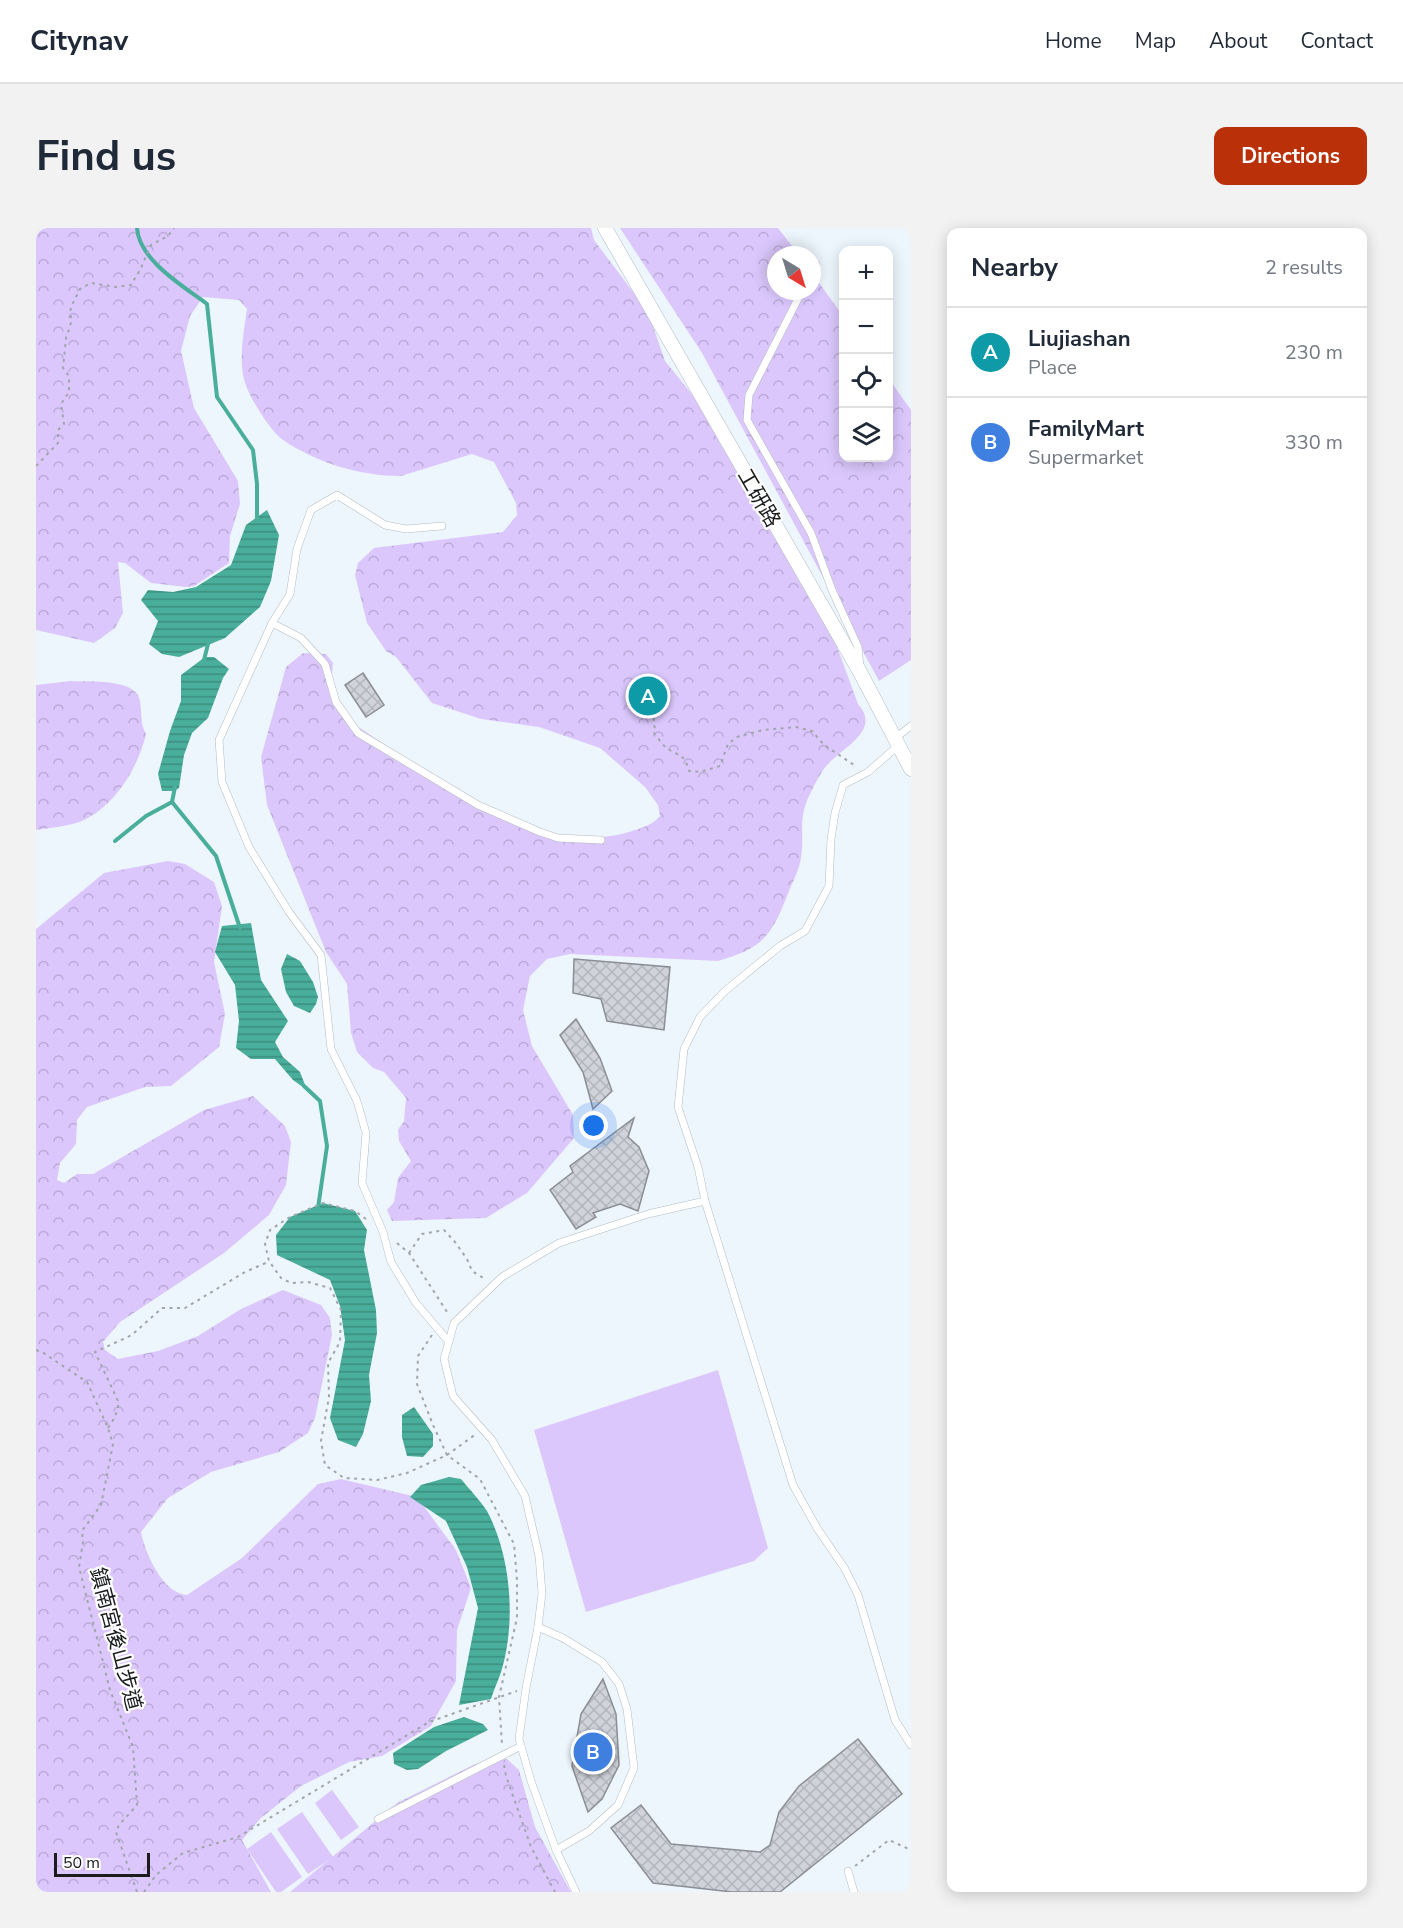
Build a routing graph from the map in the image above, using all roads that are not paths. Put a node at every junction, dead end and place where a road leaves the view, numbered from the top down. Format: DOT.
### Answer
graph roads {
  1 [pos="605,228"];
  2 [pos="797,300"];
  3 [pos="442,526"];
  4 [pos="272,622"];
  5 [pos="860,672"];
  6 [pos="911,726"];
  7 [pos="897,742"];
  8 [pos="911,769"];
  9 [pos="601,840"];
  10 [pos="705,1201"];
  11 [pos="449,1342"];
  12 [pos="538,1627"];
  13 [pos="911,1745"];
  14 [pos="521,1746"];
  15 [pos="378,1819"];
  16 [pos="556,1850"];
  17 [pos="848,1871"];
  18 [pos="576,1892"];
  19 [pos="854,1892"];
  1 -- 5 [label="street, 工研路"];
  2 -- 5 [label="lane"];
  3 -- 4 [label="lane"];
  4 -- 9 [label="lane"];
  4 -- 11 [label="lane"];
  5 -- 7 [label="street, 工研路"];
  6 -- 7 [label="lane"];
  7 -- 8 [label="street, 工研路"];
  7 -- 10 [label="lane"];
  10 -- 11 [label="lane"];
  10 -- 13 [label="lane"];
  11 -- 12 [label="lane"];
  12 -- 14 [label="lane"];
  12 -- 16 [label="lane"];
  14 -- 15 [label="lane"];
  14 -- 16 [label="lane"];
  16 -- 18 [label="lane"];
  17 -- 19 [label="lane"];
}
